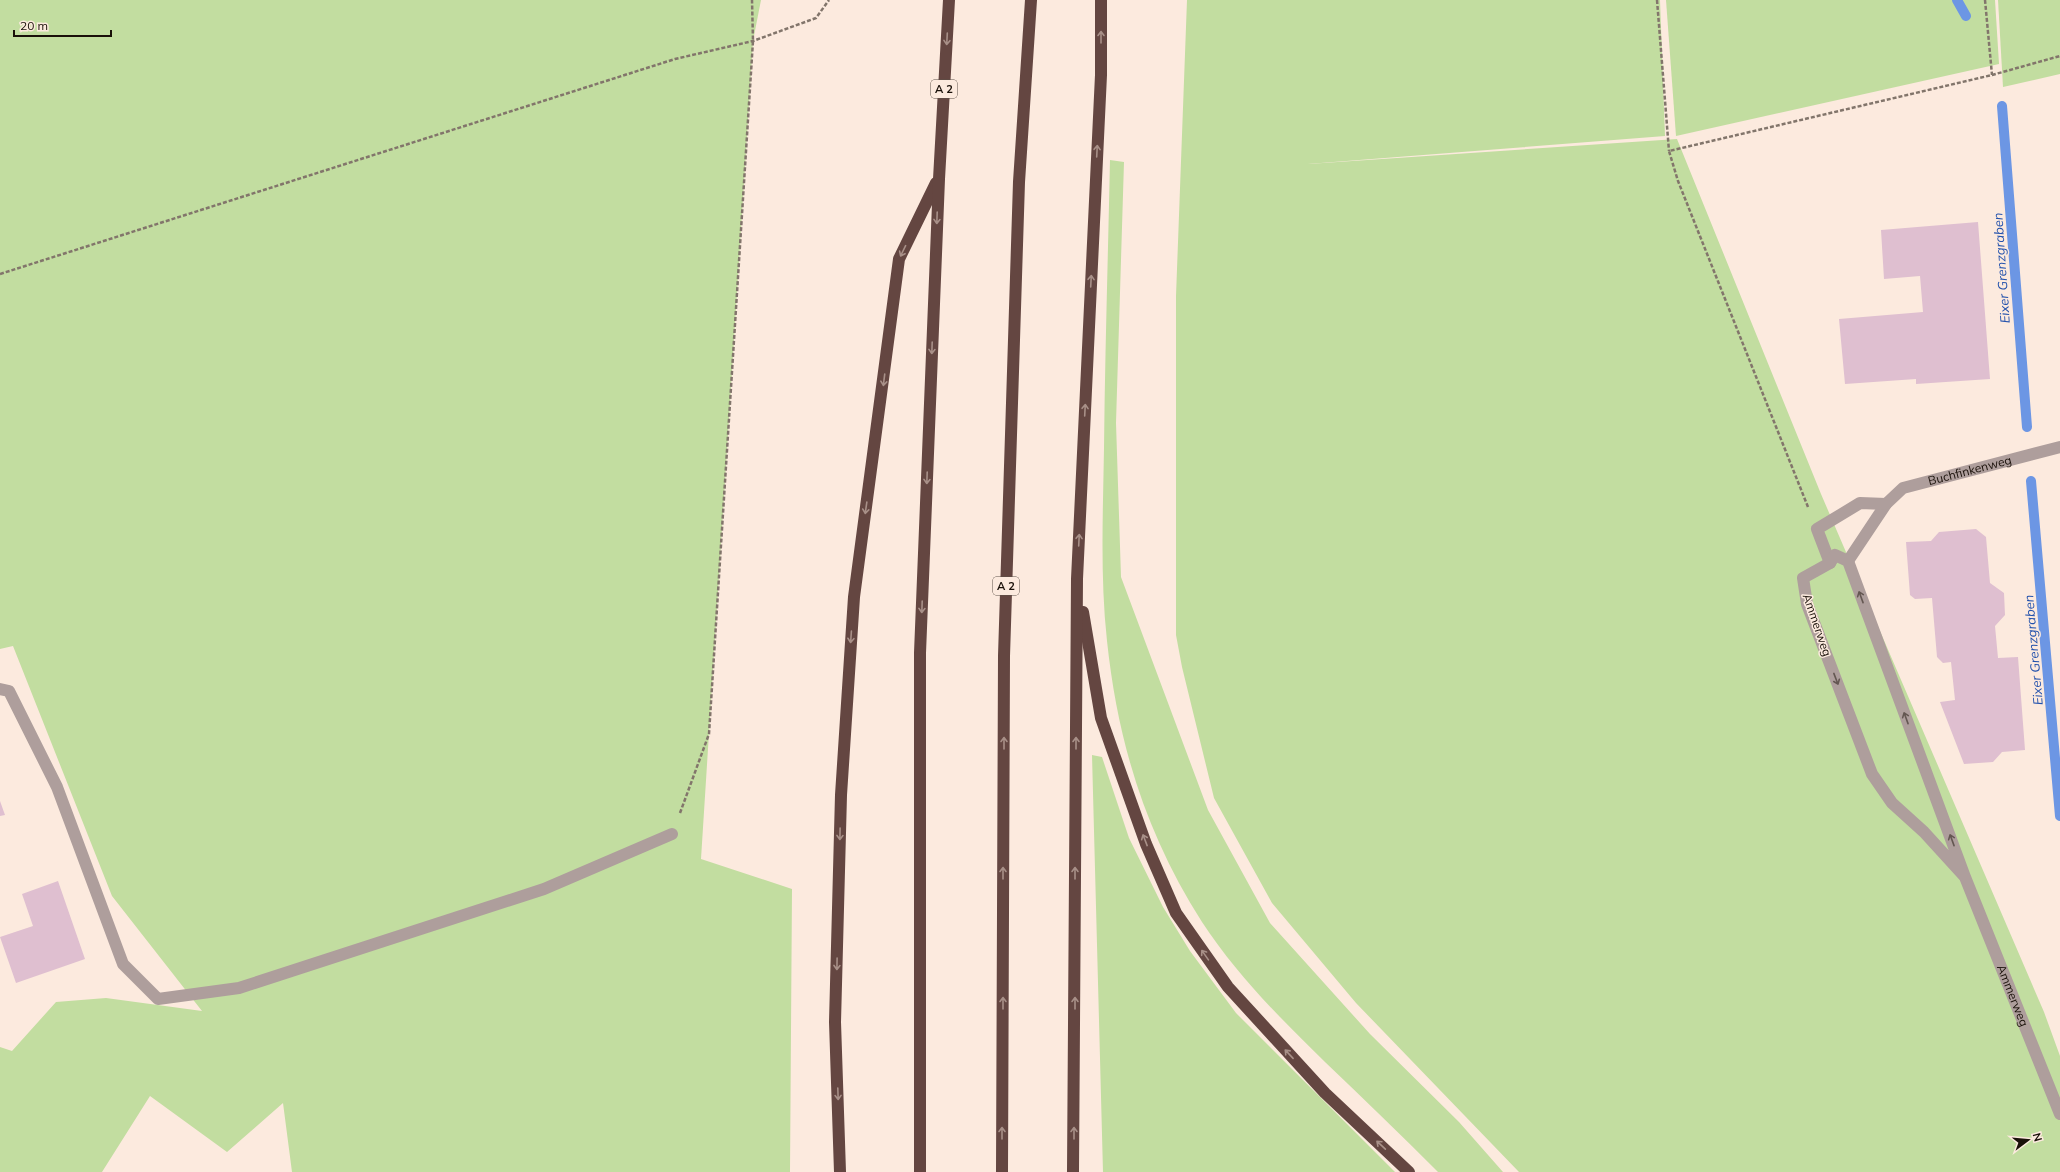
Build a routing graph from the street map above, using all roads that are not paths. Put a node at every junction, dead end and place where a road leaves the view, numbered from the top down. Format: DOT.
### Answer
graph roads {
  1 [pos="949,0"];
  2 [pos="1031,0"];
  3 [pos="1101,0"];
  4 [pos="938,179"];
  5 [pos="2060,447"];
  6 [pos="1886,504"];
  7 [pos="1848,561"];
  8 [pos="1830,563"];
  9 [pos="1077,579"];
  10 [pos="0,688"];
  11 [pos="672,834"];
  12 [pos="1965,877"];
  13 [pos="2060,1114"];
  14 [pos="840,1172"];
  15 [pos="920,1172"];
  16 [pos="1002,1172"];
  17 [pos="1073,1172"];
  18 [pos="1409,1172"];
  1 -- 4 [label="highway, A 2, one-way"];
  16 -- 2 [label="highway, A 2, one-way"];
  9 -- 3 [label="highway, one-way"];
  4 -- 14 [label="highway, one-way"];
  4 -- 15 [label="highway, A 2, one-way"];
  5 -- 6 [label="street, Buchfinkenweg"];
  6 -- 7 [label="street, Buchfinkenweg"];
  6 -- 8 [label="street"];
  7 -- 8 [label="street, Ammerweg"];
  12 -- 7 [label="street, Ammerweg, one-way"];
  8 -- 12 [label="street, Ammerweg, one-way"];
  17 -- 9 [label="highway, one-way"];
  18 -- 9 [label="highway, one-way"];
  10 -- 11 [label="street"];
  12 -- 13 [label="street, Ammerweg"];
}
